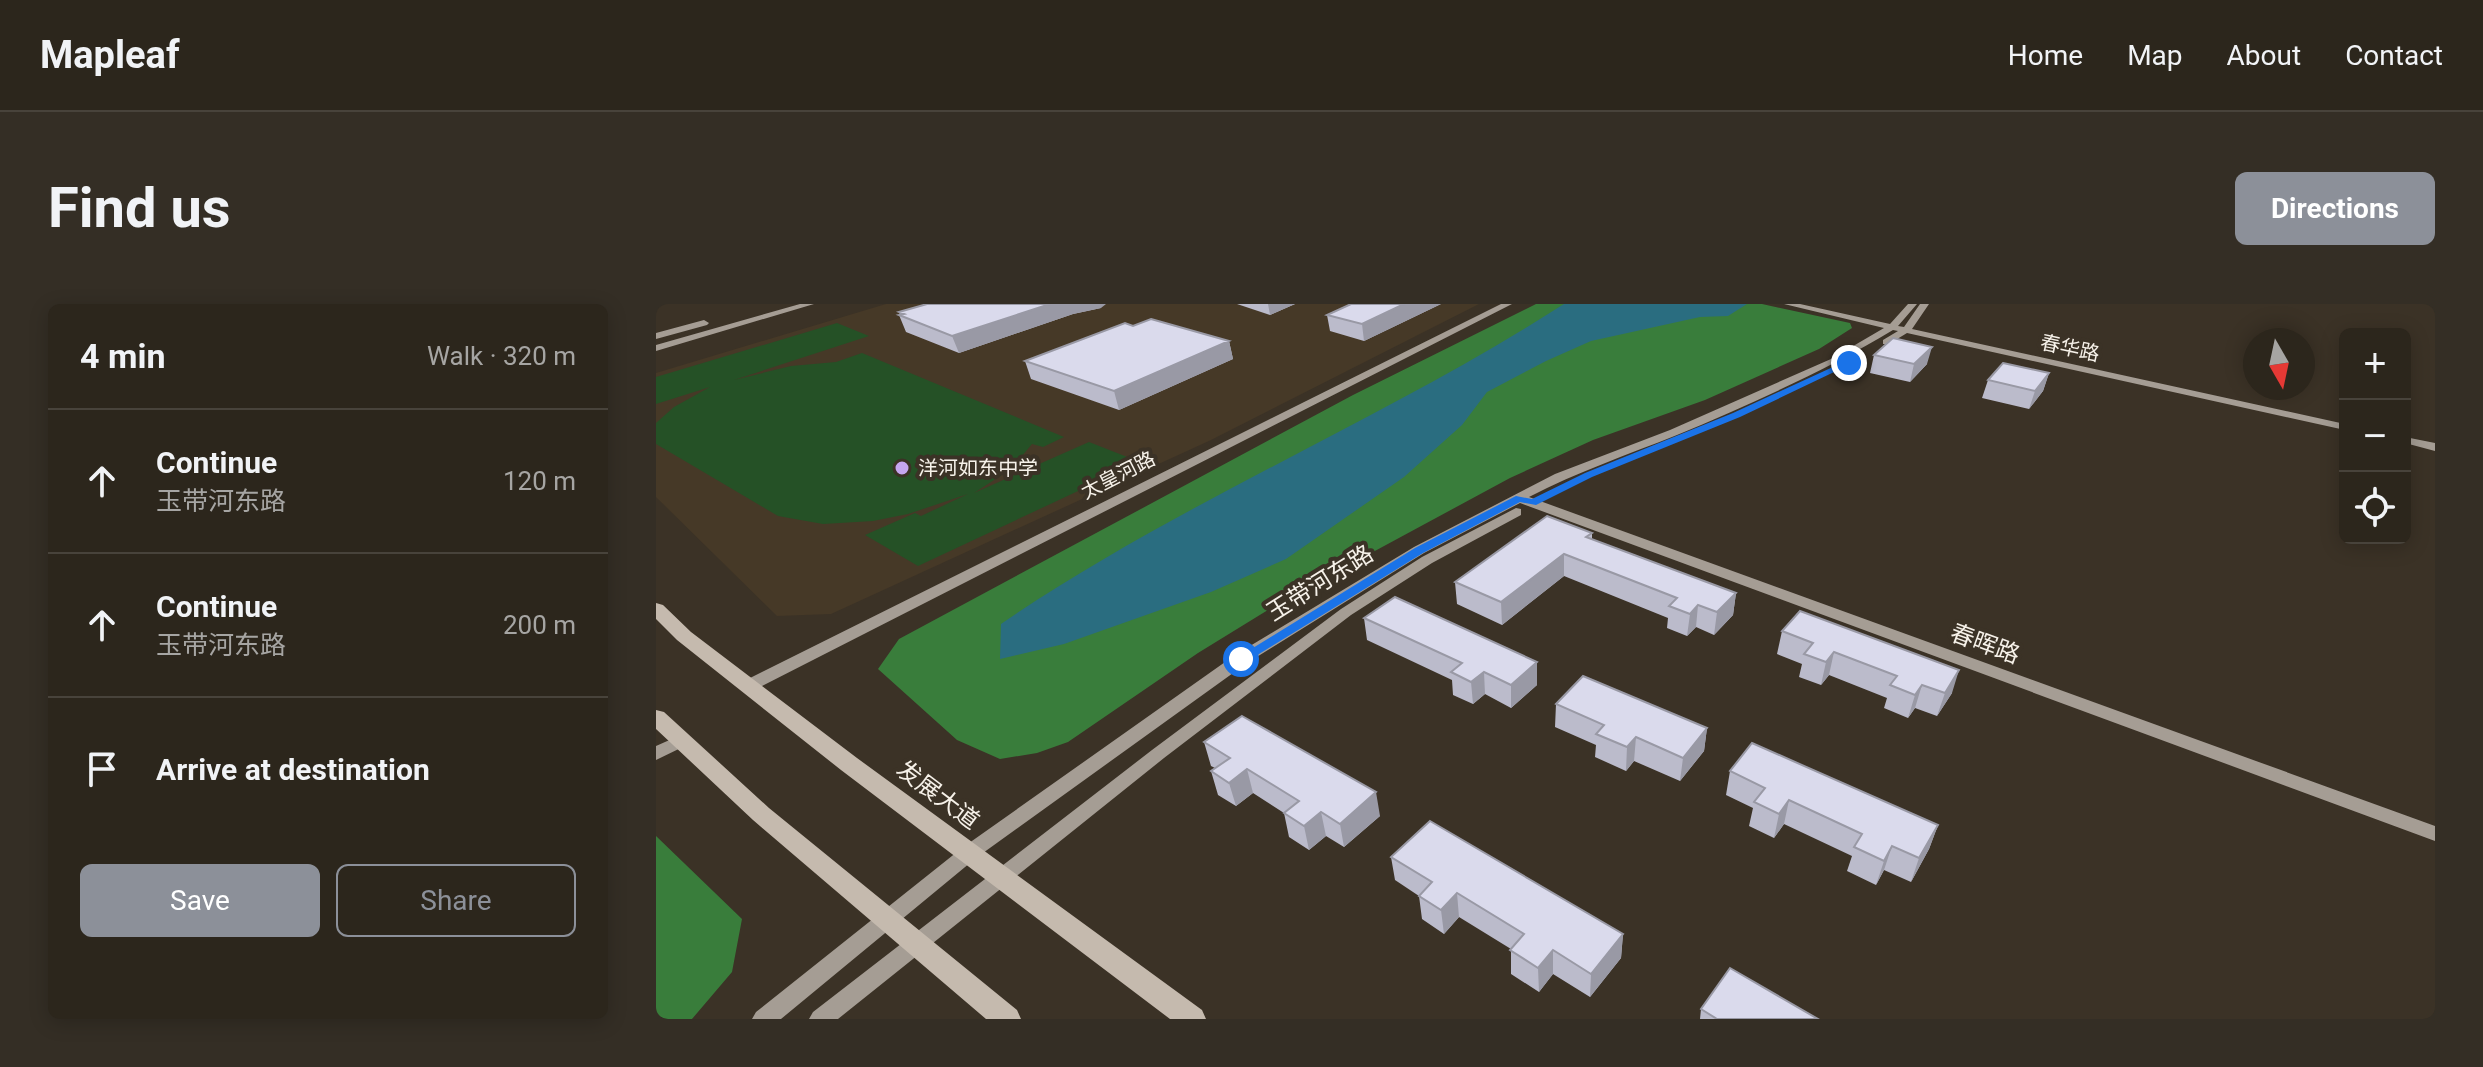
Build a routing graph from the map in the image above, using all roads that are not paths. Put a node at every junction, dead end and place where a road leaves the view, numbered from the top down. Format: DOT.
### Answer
graph roads {
  1 [pos="771,304"];
  2 [pos="810,304"];
  3 [pos="1508,304"];
  4 [pos="1788,304"];
  5 [pos="1913,304"];
  6 [pos="1925,304"];
  7 [pos="1899,329"];
  8 [pos="656,336"];
  9 [pos="656,348"];
  10 [pos="2339,426"];
  11 [pos="2411,441"];
  12 [pos="2435,447"];
  13 [pos="1526,500"];
  14 [pos="656,609"];
  15 [pos="748,686"];
  16 [pos="666,731"];
  17 [pos="656,754"];
  18 [pos="2435,834"];
  19 [pos="969,853"];
  20 [pos="1001,877"];
  21 [pos="886,918"];
  22 [pos="916,943"];
  23 [pos="764,1019"];
  24 [pos="821,1019"];
  25 [pos="1007,1019"];
  26 [pos="1192,1019"];
  1 -- 8 [label="street"];
  2 -- 9 [label="street"];
  3 -- 15 [label="street, 太皇河路"];
  4 -- 7 [label="street, 春华路"];
  5 -- 7 [label="street, 玉带河东路"];
  6 -- 7 [label="street, 玉带河东路"];
  7 -- 10 [label="street, 春华路"];
  7 -- 13 [label="street, 玉带河东路"];
  11 -- 12 [label="street"];
  13 -- 18 [label="street, 春晖路"];
  13 -- 19 [label="street, 玉带河东路"];
  13 -- 20 [label="street, 玉带河东路"];
  14 -- 15 [label="main road, 发展大道"];
  15 -- 19 [label="main road, 发展大道"];
  16 -- 17 [label="street"];
  16 -- 21 [label="main road"];
  19 -- 20 [label="main road, 发展大道"];
  19 -- 21 [label="street, 玉带河东路"];
  20 -- 22 [label="street, 玉带河东路"];
  20 -- 26 [label="main road, 发展大道"];
  21 -- 22 [label="main road"];
  21 -- 23 [label="street, 玉带河东路"];
  22 -- 24 [label="street, 玉带河东路"];
  22 -- 25 [label="main road"];
}
